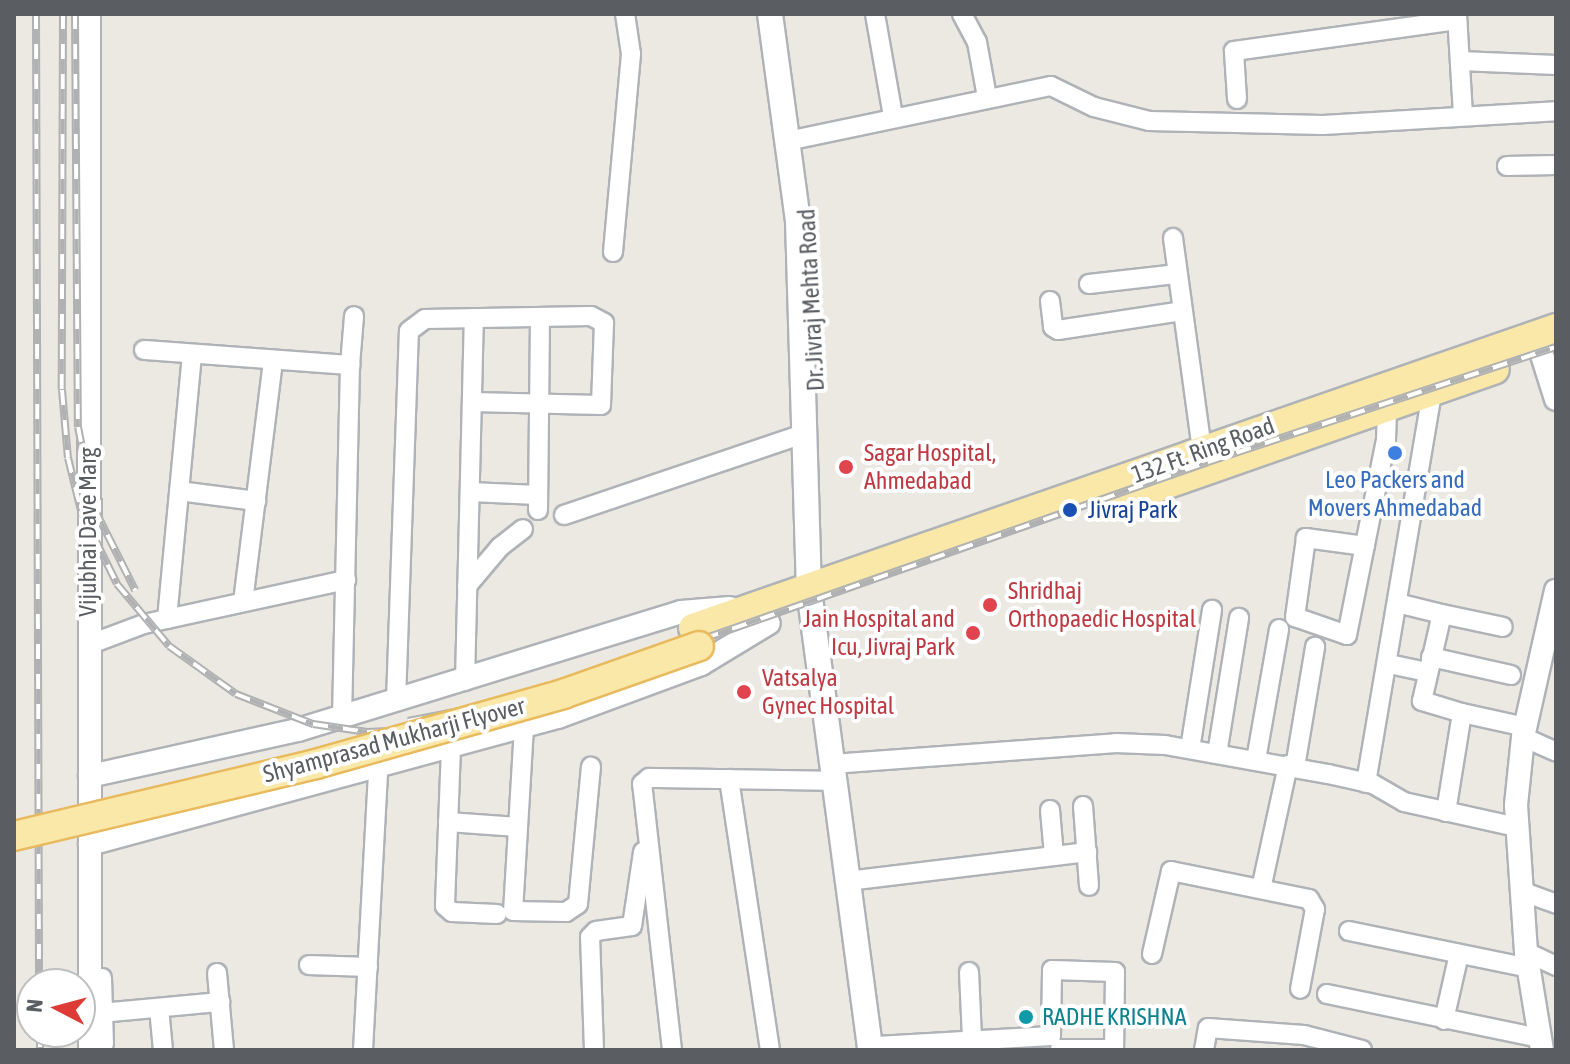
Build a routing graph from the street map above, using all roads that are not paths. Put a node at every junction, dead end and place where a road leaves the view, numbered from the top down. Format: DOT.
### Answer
graph roads {
  1 [pos="89,14"];
  2 [pos="625,14"];
  3 [pos="770,14"];
  4 [pos="780,14"];
  5 [pos="875,14"];
  6 [pos="962,14"];
  7 [pos="1457,17"];
  8 [pos="1460,61"];
  9 [pos="1556,65"];
  10 [pos="987,97"];
  11 [pos="1237,99"];
  12 [pos="1556,111"];
  13 [pos="1463,114"];
  14 [pos="893,116"];
  15 [pos="797,139"];
  16 [pos="1556,165"];
  17 [pos="1507,166"];
  18 [pos="1173,238"];
  19 [pos="613,252"];
  20 [pos="1177,274"];
  21 [pos="1089,284"];
  22 [pos="1050,301"];
  23 [pos="1182,311"];
  24 [pos="354,316"];
  25 [pos="540,317"];
  26 [pos="474,318"];
  27 [pos="1548,341"];
  28 [pos="144,350"];
  29 [pos="192,354"];
  30 [pos="273,360"];
  31 [pos="350,365"];
  32 [pos="1432,392"];
  33 [pos="1556,399"];
  34 [pos="472,402"];
  35 [pos="539,403"];
  36 [pos="1387,408"];
  37 [pos="806,433"];
  38 [pos="1202,451"];
  39 [pos="179,491"];
  40 [pos="470,492"];
  41 [pos="256,501"];
  42 [pos="564,515"];
  43 [pos="523,529"];
  44 [pos="1365,546"];
  45 [pos="346,580"];
  46 [pos="467,586"];
  47 [pos="1556,591"];
  48 [pos="817,598"];
  49 [pos="243,602"];
  50 [pos="1397,603"];
  51 [pos="1212,610"];
  52 [pos="765,614"];
  53 [pos="1442,614"];
  54 [pos="1239,618"];
  55 [pos="167,619"];
  56 [pos="1552,626"];
  57 [pos="1503,627"];
  58 [pos="1279,629"];
  59 [pos="696,637"];
  60 [pos="88,645"];
  61 [pos="1315,647"];
  62 [pos="1389,664"];
  63 [pos="1430,664"];
  64 [pos="1511,675"];
  65 [pos="465,681"];
  66 [pos="396,701"];
  67 [pos="1462,713"];
  68 [pos="342,717"];
  69 [pos="524,727"];
  70 [pos="1524,732"];
  71 [pos="451,748"];
  72 [pos="1190,749"];
  73 [pos="1556,752"];
  74 [pos="1217,754"];
  75 [pos="1256,760"];
  76 [pos="1291,766"];
  77 [pos="591,767"];
  78 [pos="378,769"];
  79 [pos="837,769"];
  80 [pos="90,776"];
  81 [pos="729,779"];
  82 [pos="1366,783"];
  83 [pos="1083,806"];
  84 [pos="1050,810"];
  85 [pos="1446,812"];
  86 [pos="14,817"];
  87 [pos="647,821"];
  88 [pos="448,822"];
  89 [pos="518,827"];
  90 [pos="1517,827"];
  91 [pos="14,836"];
  92 [pos="90,844"];
  93 [pos="1087,852"];
  94 [pos="1054,856"];
  95 [pos="856,880"];
  96 [pos="1089,886"];
  97 [pos="1261,889"];
  98 [pos="1521,891"];
  99 [pos="1556,904"];
  100 [pos="497,914"];
  101 [pos="1349,931"];
  102 [pos="1152,954"];
  103 [pos="1459,954"];
  104 [pos="1528,960"];
  105 [pos="309,965"];
  106 [pos="1556,966"];
  107 [pos="368,967"];
  108 [pos="94,968"];
  109 [pos="969,972"];
  110 [pos="217,973"];
  111 [pos="102,978"];
  112 [pos="1300,989"];
  113 [pos="1327,994"];
  114 [pos="220,1002"];
  115 [pos="159,1008"];
  116 [pos="96,1013"];
  117 [pos="1444,1020"];
  118 [pos="976,1043"];
  119 [pos="1533,1044"];
  120 [pos="1057,1045"];
  121 [pos="97,1047"];
  122 [pos="875,1049"];
  123 [pos="163,1050"];
  124 [pos="224,1050"];
  125 [pos="363,1050"];
  126 [pos="594,1050"];
  127 [pos="672,1050"];
  128 [pos="770,1050"];
  129 [pos="1204,1050"];
  130 [pos="1362,1050"];
  1 -- 60 [label="street, Vijubhai Dave Marg"];
  2 -- 19 [label="street"];
  3 -- 37 [label="main road"];
  4 -- 15 [label="main road, Dr. Jivraj Mehta Road"];
  5 -- 14 [label="street"];
  6 -- 10 [label="street"];
  7 -- 8 [label="street"];
  7 -- 11 [label="street"];
  8 -- 9 [label="street"];
  8 -- 13 [label="street"];
  10 -- 13 [label="street"];
  10 -- 14 [label="street"];
  12 -- 13 [label="street"];
  14 -- 15 [label="street"];
  15 -- 48 [label="main road, Dr. Jivraj Mehta Road"];
  16 -- 17 [label="street"];
  18 -- 20 [label="street"];
  20 -- 21 [label="street"];
  20 -- 23 [label="street"];
  22 -- 23 [label="street"];
  23 -- 38 [label="street"];
  24 -- 31 [label="street"];
  25 -- 26 [label="street"];
  25 -- 35 [label="street"];
  25 -- 35 [label="street"];
  26 -- 34 [label="street"];
  26 -- 66 [label="street"];
  27 -- 32 [label="main road, 132 Ft. Ring Road"];
  27 -- 33 [label="street"];
  27 -- 38 [label="main road, 132 Ft. Ring Road"];
  28 -- 29 [label="street"];
  29 -- 30 [label="street"];
  29 -- 39 [label="street"];
  30 -- 31 [label="street"];
  30 -- 41 [label="street"];
  31 -- 45 [label="street"];
  32 -- 36 [label="main road, 132 Ft. Ring Road"];
  32 -- 50 [label="street"];
  34 -- 35 [label="street"];
  34 -- 40 [label="street"];
  35 -- 40 [label="street"];
  36 -- 44 [label="street"];
  36 -- 48 [label="main road, 132 Ft. Ring Road"];
  37 -- 42 [label="street"];
  37 -- 48 [label="main road"];
  38 -- 48 [label="main road, 132 Ft. Ring Road"];
  39 -- 41 [label="street"];
  39 -- 55 [label="street"];
  40 -- 46 [label="street"];
  41 -- 49 [label="street"];
  43 -- 46 [label="street"];
  44 -- 44 [label="street"];
  45 -- 49 [label="street"];
  45 -- 68 [label="street"];
  46 -- 65 [label="street"];
  47 -- 56 [label="street"];
  48 -- 52 [label="main road, 132 Ft. Ring Road"];
  48 -- 79 [label="main road"];
  49 -- 55 [label="street"];
  50 -- 53 [label="street"];
  50 -- 62 [label="street"];
  51 -- 72 [label="street"];
  52 -- 59 [label="main road, Shyamprasad Mukharji Flyover"];
  52 -- 65 [label="street"];
  52 -- 69 [label="street"];
  53 -- 57 [label="street"];
  53 -- 63 [label="street"];
  54 -- 74 [label="street"];
  55 -- 60 [label="street"];
  56 -- 70 [label="street"];
  58 -- 75 [label="street"];
  59 -- 86 [label="main road, Shyamprasad Mukharji Flyover"];
  59 -- 91 [label="main road, Shyamprasad Mukharji Flyover, bridge"];
  60 -- 80 [label="street, Vijubhai Dave Marg"];
  61 -- 76 [label="street"];
  62 -- 63 [label="street"];
  62 -- 82 [label="street"];
  63 -- 64 [label="street"];
  63 -- 67 [label="street"];
  65 -- 66 [label="street"];
  66 -- 68 [label="street"];
  67 -- 70 [label="street"];
  67 -- 85 [label="street"];
  68 -- 80 [label="street"];
  69 -- 71 [label="street"];
  69 -- 89 [label="street"];
  70 -- 73 [label="street"];
  70 -- 90 [label="street"];
  71 -- 78 [label="street"];
  71 -- 88 [label="street"];
  72 -- 74 [label="street"];
  72 -- 79 [label="street"];
  74 -- 75 [label="street"];
  75 -- 76 [label="street"];
  76 -- 82 [label="street"];
  76 -- 97 [label="street"];
  77 -- 89 [label="street"];
  78 -- 92 [label="street"];
  78 -- 107 [label="street"];
  79 -- 81 [label="street"];
  79 -- 95 [label="main road"];
  79 -- 122 [label="main road"];
  80 -- 92 [label="street, Vijubhai Dave Marg"];
  81 -- 87 [label="street"];
  81 -- 128 [label="street"];
  82 -- 85 [label="street"];
  83 -- 93 [label="street"];
  84 -- 94 [label="street"];
  85 -- 90 [label="street"];
  87 -- 126 [label="street"];
  87 -- 127 [label="street"];
  88 -- 89 [label="street"];
  88 -- 100 [label="street"];
  90 -- 98 [label="street"];
  92 -- 108 [label="street, Vijubhai Dave Marg"];
  93 -- 94 [label="street"];
  93 -- 96 [label="street"];
  94 -- 95 [label="street"];
  95 -- 122 [label="main road"];
  97 -- 102 [label="street"];
  97 -- 112 [label="street"];
  98 -- 99 [label="street"];
  98 -- 104 [label="street"];
  101 -- 103 [label="street"];
  103 -- 104 [label="street"];
  103 -- 117 [label="street"];
  104 -- 106 [label="street"];
  104 -- 119 [label="street"];
  105 -- 107 [label="street"];
  107 -- 125 [label="street"];
  109 -- 118 [label="street"];
  110 -- 114 [label="street"];
  111 -- 116 [label="street"];
  113 -- 117 [label="street"];
  114 -- 115 [label="street"];
  114 -- 124 [label="street"];
  115 -- 116 [label="street"];
  115 -- 123 [label="street"];
  116 -- 121 [label="street, Vijubhai Dave Marg"];
  117 -- 119 [label="street"];
  118 -- 120 [label="street"];
  118 -- 122 [label="street"];
  120 -- 120 [label="street"];
  129 -- 130 [label="street"];
}
